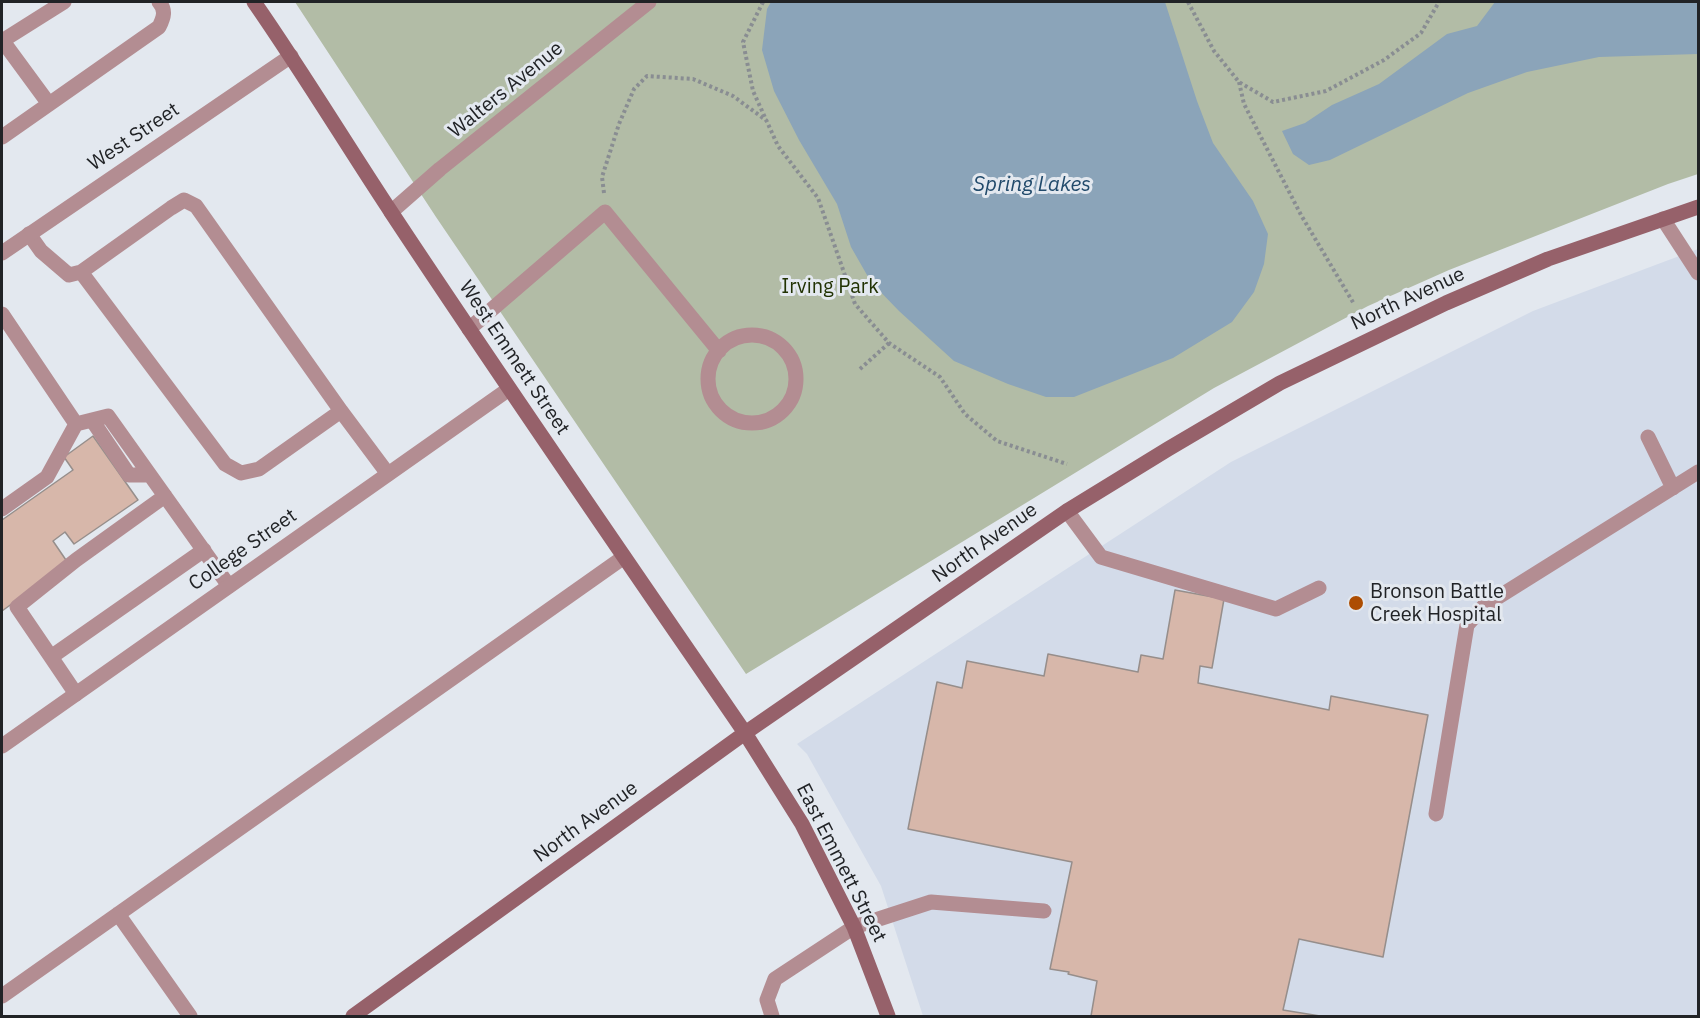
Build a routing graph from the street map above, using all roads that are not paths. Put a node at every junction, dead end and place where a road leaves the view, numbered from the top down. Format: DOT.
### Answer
graph roads {
  1 [pos="64,2"];
  2 [pos="159,2"];
  3 [pos="254,2"];
  4 [pos="649,2"];
  5 [pos="2,41"];
  6 [pos="291,56"];
  7 [pos="49,104"];
  8 [pos="2,137"];
  9 [pos="1698,207"];
  10 [pos="391,212"];
  11 [pos="1663,219"];
  12 [pos="30,234"];
  13 [pos="2,253"];
  14 [pos="81,272"];
  15 [pos="1698,273"];
  16 [pos="2,314"];
  17 [pos="469,329"];
  18 [pos="719,351"];
  19 [pos="509,389"];
  20 [pos="341,411"];
  21 [pos="76,424"];
  22 [pos="1648,436"];
  23 [pos="1698,472"];
  24 [pos="388,474"];
  25 [pos="1673,488"];
  26 [pos="165,496"];
  27 [pos="2,509"];
  28 [pos="1067,511"];
  29 [pos="204,550"];
  30 [pos="624,557"];
  31 [pos="229,586"];
  32 [pos="1319,588"];
  33 [pos="51,657"];
  34 [pos="76,694"];
  35 [pos="745,733"];
  36 [pos="2,746"];
  37 [pos="1436,814"];
  38 [pos="1044,911"];
  39 [pos="118,914"];
  40 [pos="854,927"];
  41 [pos="2,996"];
  42 [pos="360,1015"];
  43 [pos="190,1017"];
  44 [pos="772,1017"];
  45 [pos="888,1017"];
  1 -- 5 [label="street"];
  2 -- 7 [label="street"];
  3 -- 6 [label="street, West Emmett Street"];
  4 -- 10 [label="street, Walters Avenue"];
  5 -- 7 [label="street"];
  6 -- 10 [label="street, West Emmett Street"];
  6 -- 12 [label="street, West Street"];
  7 -- 8 [label="street"];
  9 -- 11 [label="street, North Avenue"];
  10 -- 17 [label="street, West Emmett Street"];
  11 -- 15 [label="street"];
  11 -- 28 [label="street, North Avenue"];
  12 -- 13 [label="street, West Street"];
  12 -- 14 [label="street"];
  14 -- 20 [label="street"];
  14 -- 20 [label="street"];
  16 -- 21 [label="street"];
  17 -- 18 [label="street"];
  17 -- 19 [label="street, West Emmett Street"];
  18 -- 18 [label="street"];
  19 -- 24 [label="street, College Street"];
  19 -- 30 [label="street, West Emmett Street"];
  20 -- 24 [label="street"];
  21 -- 26 [label="street"];
  21 -- 27 [label="street"];
  22 -- 25 [label="street"];
  23 -- 25 [label="street"];
  24 -- 31 [label="street, College Street"];
  25 -- 37 [label="street"];
  26 -- 29 [label="street"];
  26 -- 33 [label="street"];
  28 -- 32 [label="street"];
  28 -- 35 [label="street, North Avenue"];
  29 -- 31 [label="street"];
  29 -- 33 [label="street"];
  30 -- 35 [label="street, West Emmett Street"];
  30 -- 39 [label="street"];
  31 -- 34 [label="street, College Street"];
  33 -- 34 [label="street"];
  34 -- 36 [label="street, College Street"];
  35 -- 40 [label="street, East Emmett Street"];
  35 -- 42 [label="street, North Avenue"];
  38 -- 40 [label="street"];
  39 -- 41 [label="street"];
  39 -- 43 [label="street"];
  40 -- 44 [label="street"];
  40 -- 45 [label="street, East Emmett Street"];
}
